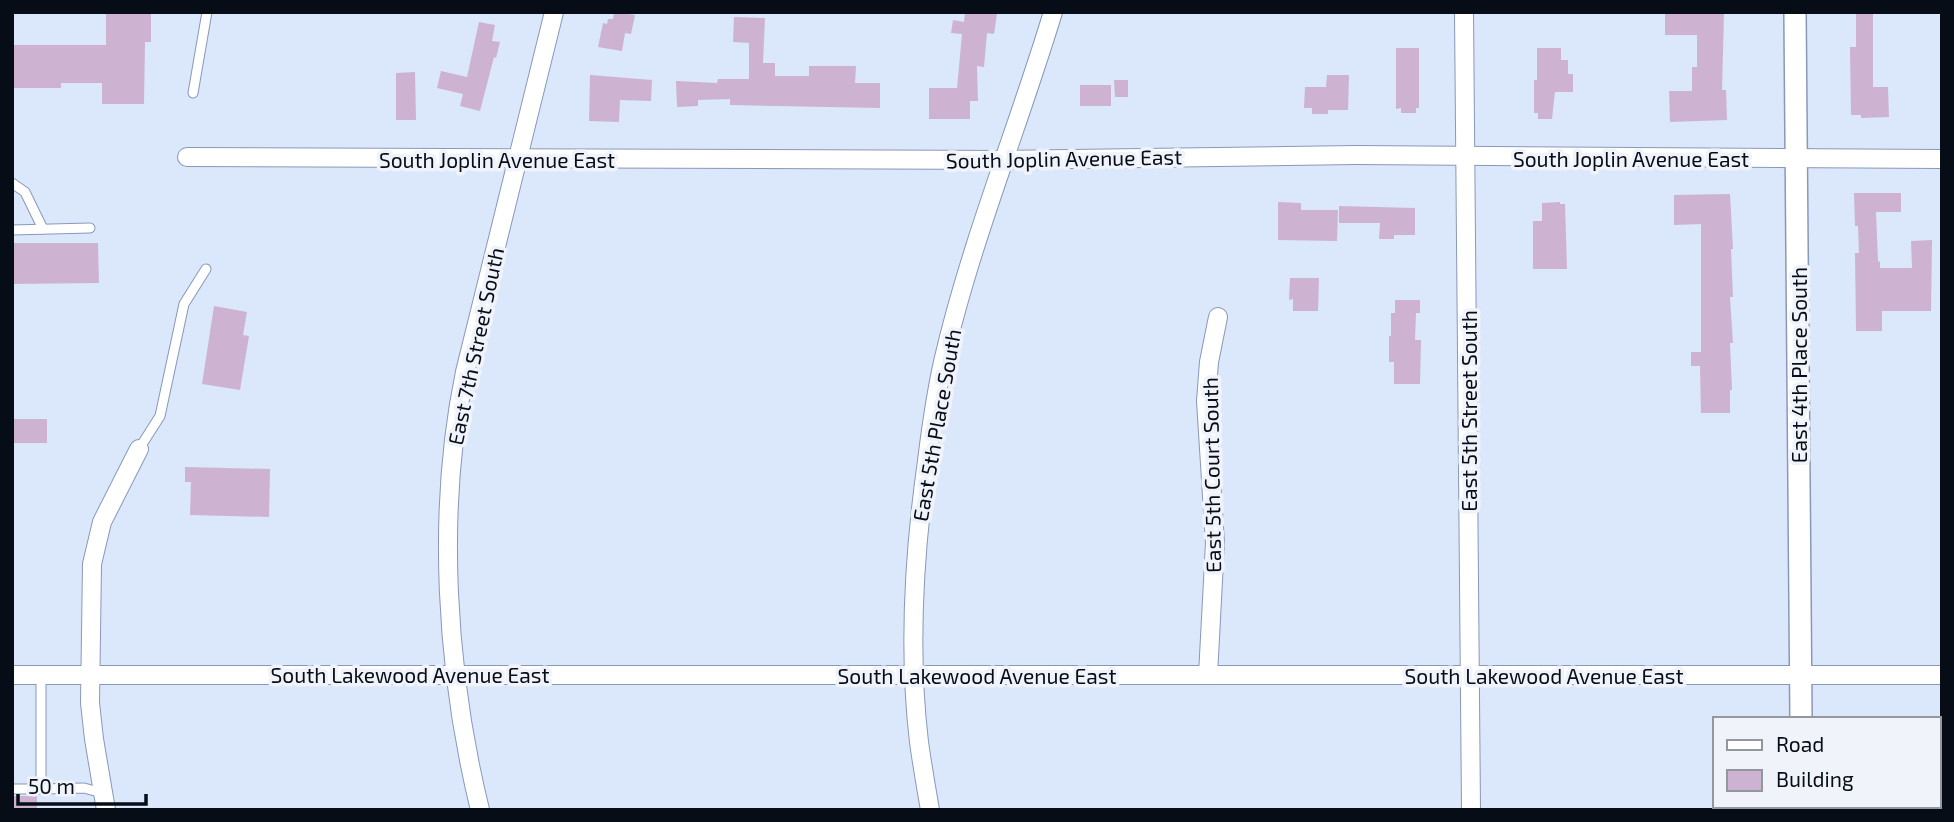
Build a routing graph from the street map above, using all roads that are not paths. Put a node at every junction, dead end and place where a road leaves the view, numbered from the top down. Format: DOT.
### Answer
graph roads {
  1 [pos="207,12"];
  2 [pos="554,12"];
  3 [pos="1053,12"];
  4 [pos="1464,12"];
  5 [pos="1795,12"];
  6 [pos="192,93"];
  7 [pos="187,157"];
  8 [pos="1464,158"];
  9 [pos="1796,158"];
  10 [pos="517,159"];
  11 [pos="1942,159"];
  12 [pos="1003,160"];
  13 [pos="12,183"];
  14 [pos="90,228"];
  15 [pos="43,229"];
  16 [pos="12,230"];
  17 [pos="206,269"];
  18 [pos="1218,317"];
  19 [pos="139,449"];
  20 [pos="457,674"];
  21 [pos="1800,674"];
  22 [pos="12,675"];
  23 [pos="41,675"];
  24 [pos="90,675"];
  25 [pos="915,675"];
  26 [pos="1208,675"];
  27 [pos="1942,675"];
  28 [pos="1470,676"];
  29 [pos="1801,717"];
  30 [pos="12,789"];
  31 [pos="41,789"];
  32 [pos="104,801"];
  33 [pos="481,810"];
  34 [pos="930,810"];
  35 [pos="1471,810"];
  1 -- 6 [label="lane"];
  2 -- 10 [label="street, East 7th Street South"];
  3 -- 12 [label="street, East 5th Place South"];
  4 -- 8 [label="street, East 5th Street South"];
  5 -- 9 [label="street, East 4th Place South"];
  7 -- 10 [label="street, South Joplin Avenue East"];
  8 -- 9 [label="street, South Joplin Avenue East"];
  8 -- 12 [label="street, South Joplin Avenue East"];
  8 -- 28 [label="street, East 5th Street South"];
  9 -- 11 [label="street, South Joplin Avenue East"];
  9 -- 21 [label="street, East 4th Place South"];
  10 -- 12 [label="street, South Joplin Avenue East"];
  10 -- 20 [label="street, East 7th Street South"];
  12 -- 25 [label="street, East 5th Place South"];
  13 -- 15 [label="lane"];
  14 -- 15 [label="lane"];
  15 -- 16 [label="lane"];
  17 -- 19 [label="lane"];
  18 -- 26 [label="street, East 5th Court South"];
  19 -- 24 [label="street"];
  20 -- 24 [label="street, South Lakewood Avenue East"];
  20 -- 25 [label="street, South Lakewood Avenue East"];
  20 -- 33 [label="street, East 7th Street South"];
  21 -- 27 [label="street, South Lakewood Avenue East"];
  21 -- 28 [label="street, South Lakewood Avenue East"];
  21 -- 29 [label="street, East 4th Place South"];
  22 -- 23 [label="street, South Lakewood Avenue East"];
  23 -- 24 [label="street, South Lakewood Avenue East"];
  23 -- 31 [label="lane"];
  24 -- 32 [label="street"];
  25 -- 26 [label="street, South Lakewood Avenue East"];
  25 -- 34 [label="street, East 5th Place South"];
  26 -- 28 [label="street, South Lakewood Avenue East"];
  28 -- 35 [label="street, East 5th Street South"];
  30 -- 31 [label="lane"];
  31 -- 32 [label="lane"];
}
